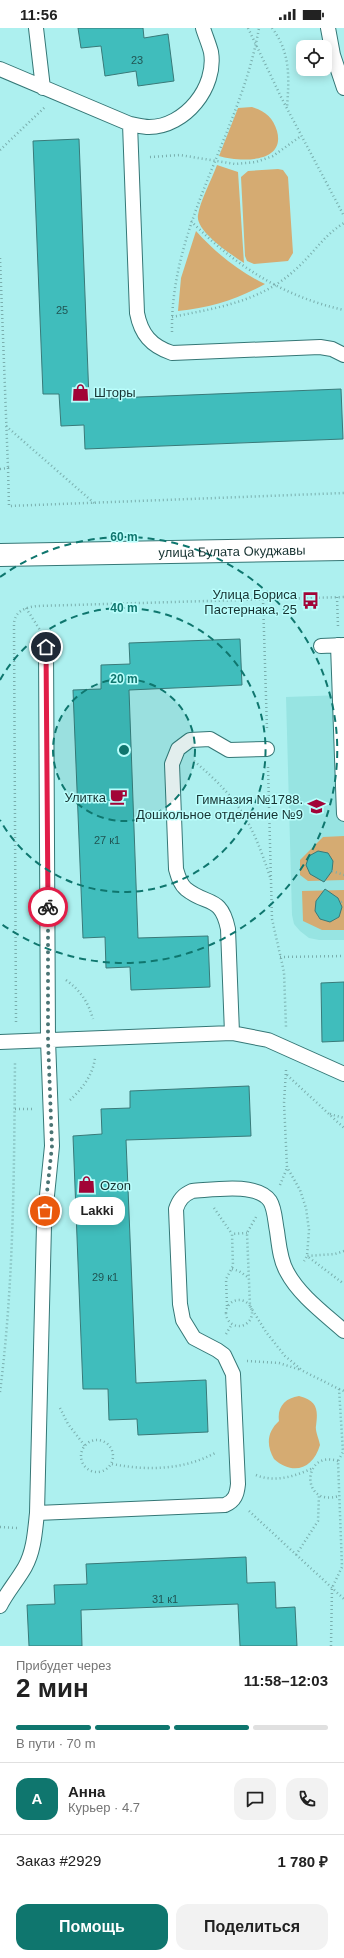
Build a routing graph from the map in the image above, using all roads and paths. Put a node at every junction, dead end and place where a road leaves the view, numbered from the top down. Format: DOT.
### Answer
graph roads {
  1 [pos="36,28"];
  2 [pos="202,28"];
  3 [pos="248,28"];
  4 [pos="259,28"];
  5 [pos="272,28"];
  6 [pos="328,28"];
  7 [pos="256,46"];
  8 [pos="339,53"];
  9 [pos="0,69"];
  10 [pos="43,88"];
  11 [pos="344,88"];
  12 [pos="59,94"];
  13 [pos="286,109"];
  14 [pos="130,124"];
  15 [pos="301,136"];
  16 [pos="0,150"];
  17 [pos="131,157"];
  18 [pos="214,161"];
  19 [pos="344,216"];
  20 [pos="191,221"];
  21 [pos="344,223"];
  22 [pos="0,258"];
  23 [pos="275,286"];
  24 [pos="344,310"];
  25 [pos="172,317"];
  26 [pos="172,353"];
  27 [pos="344,355"];
  28 [pos="6,426"];
  29 [pos="8,468"];
  30 [pos="0,469"];
  31 [pos="344,494"];
  32 [pos="94,503"];
  33 [pos="344,549"];
  34 [pos="0,555"];
  35 [pos="337,597"];
  36 [pos="344,597"];
  37 [pos="26,608"];
  38 [pos="341,645"];
  39 [pos="321,646"];
  40 [pos="46,647"];
  41 [pos="178,749"];
  42 [pos="268,749"];
  43 [pos="344,814"];
  44 [pos="332,871"];
  45 [pos="344,875"];
  46 [pos="271,881"];
  47 [pos="344,900"];
  48 [pos="341,902"];
  49 [pos="275,938"];
  50 [pos="344,956"];
  51 [pos="280,957"];
  52 [pos="232,1033"];
  53 [pos="48,1040"];
  54 [pos="16,1041"];
  55 [pos="0,1042"];
  56 [pos="286,1046"];
  57 [pos="286,1074"];
  58 [pos="344,1074"];
  59 [pos="328,1113"];
  60 [pos="344,1118"];
  61 [pos="344,1128"];
  62 [pos="198,1191"];
  63 [pos="271,1202"];
  64 [pos="247,1233"];
  65 [pos="232,1234"];
  66 [pos="344,1251"];
  67 [pos="307,1256"];
  68 [pos="232,1269"];
  69 [pos="249,1279"];
  70 [pos="292,1280"];
  71 [pos="344,1284"];
  72 [pos="227,1306"];
  73 [pos="250,1306"];
  74 [pos="344,1331"];
  75 [pos="229,1362"];
  76 [pos="303,1371"];
  77 [pos="339,1389"];
  78 [pos="344,1391"];
  79 [pos="0,1392"];
  80 [pos="59,1407"];
  81 [pos="85,1446"];
  82 [pos="343,1452"];
  83 [pos="216,1453"];
  84 [pos="237,1458"];
  85 [pos="338,1461"];
  86 [pos="112,1464"];
  87 [pos="313,1468"];
  88 [pos="319,1495"];
  89 [pos="340,1496"];
  90 [pos="235,1498"];
  91 [pos="37,1513"];
  92 [pos="296,1555"];
  93 [pos="343,1567"];
  94 [pos="332,1588"];
  95 [pos="344,1599"];
  96 [pos="0,1606"];
  97 [pos="331,1646"];
  1 -- 10 [label="lane"];
  2 -- 14 [label="lane"];
  3 -- 7 [label="path"];
  4 -- 7 [label="path"];
  5 -- 13 [label="path"];
  6 -- 8 [label="lane"];
  7 -- 13 [label="path"];
  7 -- 18 [label="path"];
  8 -- 11 [label="lane"];
  9 -- 10 [label="lane"];
  10 -- 12 [label="lane"];
  12 -- 14 [label="lane"];
  12 -- 16 [label="path"];
  13 -- 15 [label="path"];
  14 -- 17 [label="lane"];
  15 -- 18 [label="path"];
  15 -- 19 [label="path"];
  17 -- 18 [label="path"];
  17 -- 26 [label="lane"];
  18 -- 20 [label="path"];
  20 -- 23 [label="path"];
  20 -- 25 [label="path"];
  21 -- 23 [label="path"];
  22 -- 28 [label="path"];
  23 -- 24 [label="path"];
  23 -- 25 [label="path"];
  25 -- 26 [label="path"];
  26 -- 27 [label="lane"];
  28 -- 29 [label="path"];
  28 -- 32 [label="path"];
  29 -- 30 [label="path"];
  29 -- 32 [label="path"];
  31 -- 32 [label="path"];
  33 -- 34 [label="street, улица Булата Окуджавы"];
  35 -- 36 [label="path"];
  35 -- 37 [label="path"];
  35 -- 38 [label="path"];
  37 -- 40 [label="path"];
  37 -- 54 [label="path"];
  38 -- 39 [label="lane"];
  38 -- 43 [label="lane"];
  40 -- 53 [label="lane"];
  41 -- 42 [label="lane"];
  41 -- 46 [label="path"];
  41 -- 52 [label="lane"];
  44 -- 45 [label="path"];
  47 -- 48 [label="path"];
  49 -- 51 [label="path"];
  50 -- 51 [label="path"];
  51 -- 56 [label="path"];
  52 -- 53 [label="lane"];
  52 -- 56 [label="lane"];
  53 -- 54 [label="lane"];
  53 -- 91 [label="lane"];
  54 -- 55 [label="lane"];
  54 -- 79 [label="path"];
  56 -- 57 [label="path"];
  56 -- 58 [label="lane"];
  57 -- 59 [label="path"];
  57 -- 67 [label="path"];
  59 -- 60 [label="path"];
  59 -- 61 [label="path"];
  62 -- 63 [label="lane"];
  62 -- 65 [label="path"];
  62 -- 75 [label="lane"];
  63 -- 64 [label="path"];
  63 -- 70 [label="lane"];
  64 -- 65 [label="path"];
  64 -- 69 [label="path"];
  65 -- 68 [label="path"];
  66 -- 67 [label="path"];
  67 -- 70 [label="path"];
  67 -- 71 [label="path"];
  68 -- 69 [label="path"];
  68 -- 72 [label="path"];
  69 -- 73 [label="path"];
  70 -- 74 [label="lane"];
  72 -- 73 [label="path"];
  72 -- 73 [label="path"];
  73 -- 76 [label="path"];
  75 -- 76 [label="path"];
  75 -- 84 [label="lane"];
  76 -- 77 [label="path"];
  77 -- 78 [label="path"];
  77 -- 82 [label="path"];
  80 -- 81 [label="path"];
  81 -- 86 [label="path"];
  81 -- 86 [label="path"];
  82 -- 85 [label="path"];
  83 -- 86 [label="path"];
  84 -- 87 [label="path"];
  84 -- 90 [label="lane"];
  85 -- 87 [label="path"];
  85 -- 89 [label="path"];
  87 -- 88 [label="path"];
  88 -- 89 [label="path"];
  88 -- 92 [label="path"];
  89 -- 93 [label="path"];
  90 -- 91 [label="lane"];
  90 -- 92 [label="path"];
  91 -- 96 [label="lane"];
  92 -- 94 [label="path"];
  93 -- 94 [label="path"];
  94 -- 95 [label="path"];
  94 -- 97 [label="path"];
}
